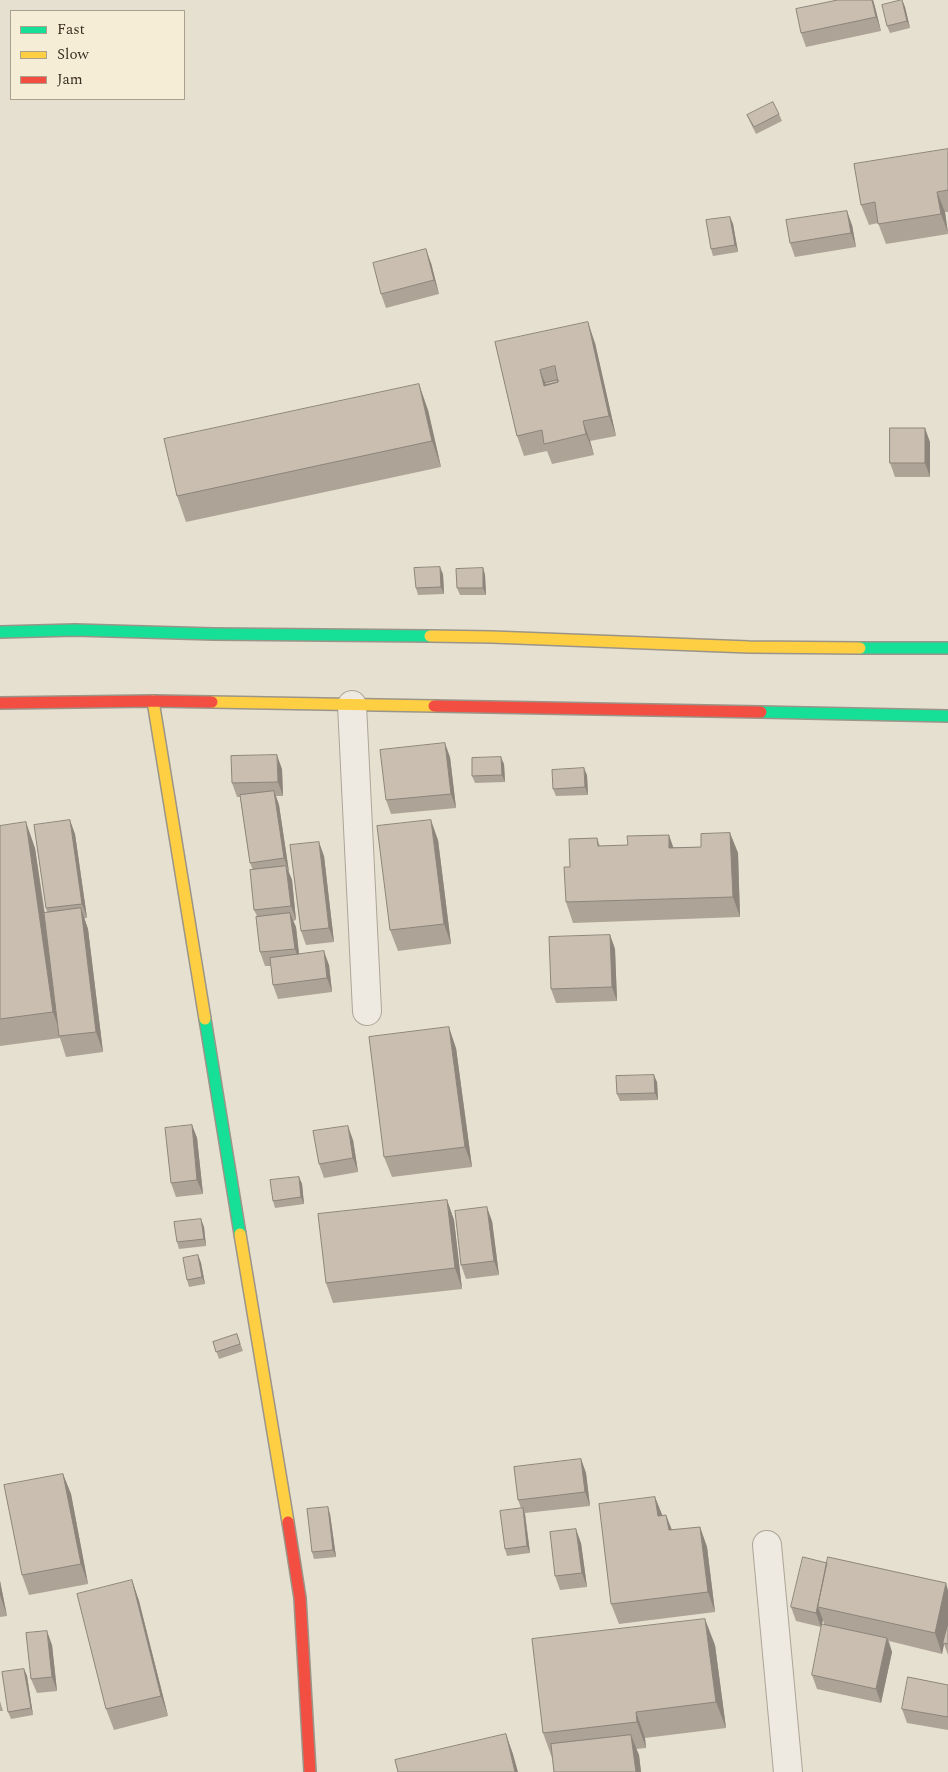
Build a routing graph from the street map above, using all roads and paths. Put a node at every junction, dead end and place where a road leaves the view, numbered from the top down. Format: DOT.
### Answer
graph roads {
  1 [pos="0,632"];
  2 [pos="948,648"];
  3 [pos="153,701"];
  4 [pos="0,703"];
  5 [pos="352,705"];
  6 [pos="948,716"];
  7 [pos="367,1011"];
  8 [pos="767,1545"];
  9 [pos="310,1772"];
  10 [pos="788,1772"];
  1 -- 2 [label="main road"];
  3 -- 4 [label="main road"];
  3 -- 5 [label="main road"];
  3 -- 9 [label="main road"];
  5 -- 6 [label="main road"];
  5 -- 7 [label="street"];
  8 -- 10 [label="street"];
}
